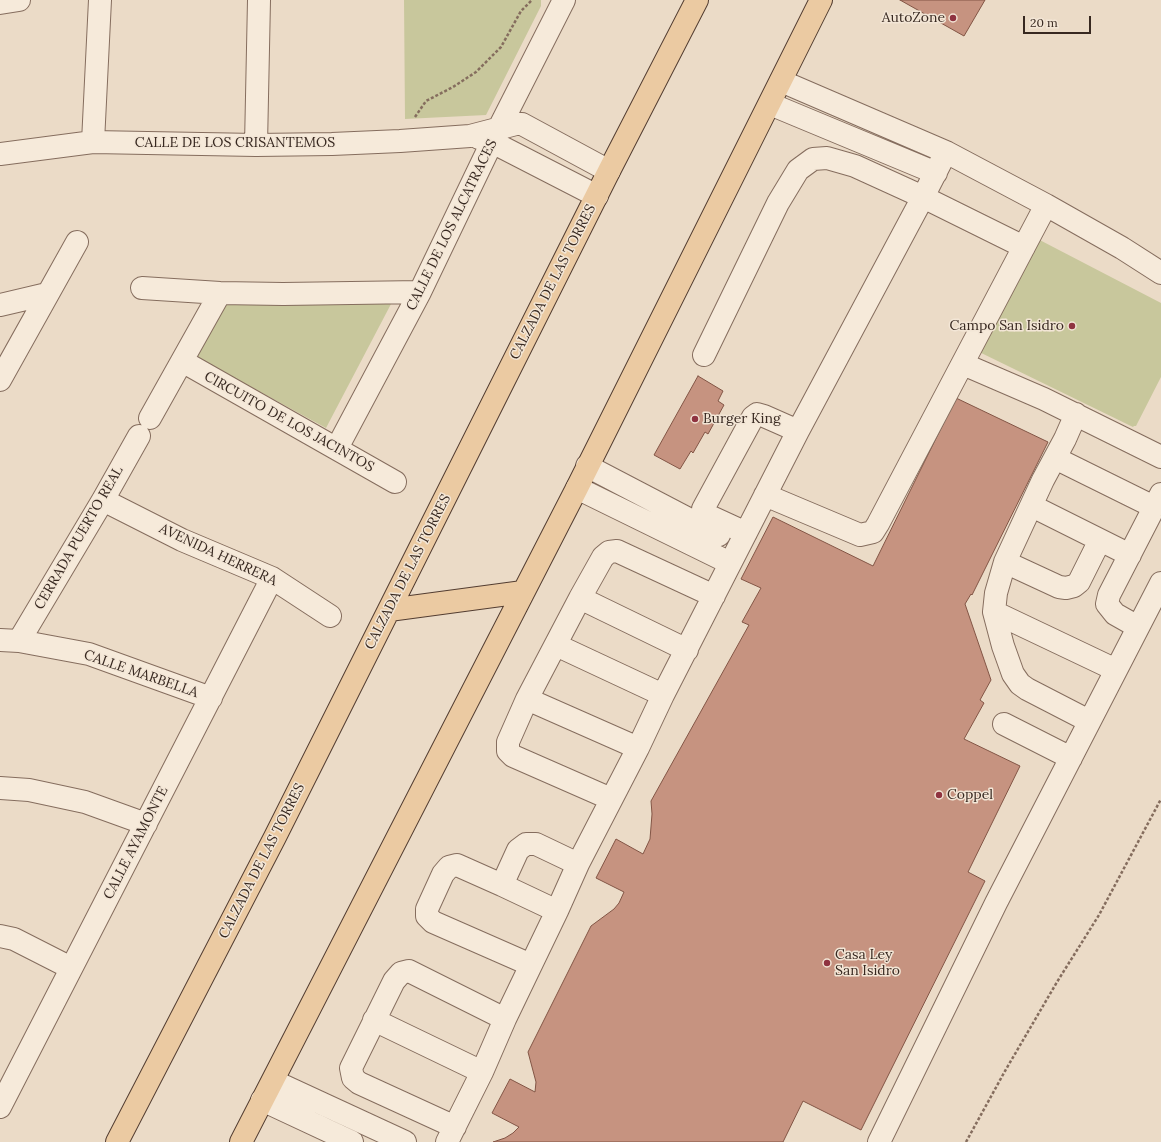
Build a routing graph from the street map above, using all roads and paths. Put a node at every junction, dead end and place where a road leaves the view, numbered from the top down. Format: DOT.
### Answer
graph roads {
  1 [pos="19,0"];
  2 [pos="100,0"];
  3 [pos="259,0"];
  4 [pos="532,0"];
  5 [pos="564,0"];
  6 [pos="697,0"];
  7 [pos="821,0"];
  8 [pos="0,3"];
  9 [pos="781,81"];
  10 [pos="770,104"];
  11 [pos="495,135"];
  12 [pos="400,141"];
  13 [pos="93,142"];
  14 [pos="256,145"];
  15 [pos="946,152"];
  16 [pos="0,154"];
  17 [pos="609,170"];
  18 [pos="936,173"];
  19 [pos="597,196"];
  20 [pos="923,197"];
  21 [pos="1046,205"];
  22 [pos="77,242"];
  23 [pos="1024,248"];
  24 [pos="1161,273"];
  25 [pos="142,288"];
  26 [pos="420,292"];
  27 [pos="220,293"];
  28 [pos="47,294"];
  29 [pos="0,305"];
  30 [pos="704,355"];
  31 [pos="182,362"];
  32 [pos="963,364"];
  33 [pos="0,380"];
  34 [pos="1076,414"];
  35 [pos="798,431"];
  36 [pos="336,448"];
  37 [pos="1161,456"];
  38 [pos="1055,458"];
  39 [pos="587,466"];
  40 [pos="395,482"];
  41 [pos="577,488"];
  42 [pos="765,495"];
  43 [pos="103,500"];
  44 [pos="1158,500"];
  45 [pos="1032,506"];
  46 [pos="1100,540"];
  47 [pos="738,547"];
  48 [pos="1130,555"];
  49 [pos="1006,562"];
  50 [pos="272,578"];
  51 [pos="1161,583"];
  52 [pos="523,592"];
  53 [pos="714,596"];
  54 [pos="580,598"];
  55 [pos="389,610"];
  56 [pos="994,612"];
  57 [pos="330,616"];
  58 [pos="1138,627"];
  59 [pos="10,640"];
  60 [pos="556,644"];
  61 [pos="687,650"];
  62 [pos="1116,670"];
  63 [pos="663,695"];
  64 [pos="211,698"];
  65 [pos="527,700"];
  66 [pos="1089,721"];
  67 [pos="1004,724"];
  68 [pos="638,748"];
  69 [pos="1071,758"];
  70 [pos="0,788"];
  71 [pos="611,799"];
  72 [pos="1161,799"];
  73 [pos="146,824"];
  74 [pos="578,864"];
  75 [pos="502,884"];
  76 [pos="557,911"];
  77 [pos="0,936"];
  78 [pos="531,965"];
  79 [pos="72,968"];
  80 [pos="505,1019"];
  81 [pos="374,1020"];
  82 [pos="482,1072"];
  83 [pos="273,1081"];
  84 [pos="2,1098"];
  85 [pos="262,1100"];
  86 [pos="451,1134"];
  87 [pos="117,1142"];
  88 [pos="241,1142"];
  89 [pos="352,1142"];
  90 [pos="405,1142"];
  91 [pos="878,1142"];
  92 [pos="966,1142"];
  1 -- 8 [label="street"];
  2 -- 13 [label="street"];
  3 -- 14 [label="street"];
  4 -- 12 [label="path"];
  5 -- 11 [label="street, CALLE DE LOS ALCATRACES"];
  6 -- 17 [label="main road, CALZADA DE LAS TORRES"];
  7 -- 9 [label="main road"];
  9 -- 10 [label="main road"];
  9 -- 15 [label="street"];
  10 -- 18 [label="street"];
  10 -- 39 [label="main road"];
  11 -- 12 [label="street, CALLE DE LOS CRISANTEMOS"];
  11 -- 17 [label="street, CALLE DE LOS CRISANTEMOS"];
  11 -- 19 [label="street, CALLE DE LOS CRISANTEMOS"];
  11 -- 26 [label="street, CALLE DE LOS ALCATRACES"];
  12 -- 14 [label="street, CALLE DE LOS CRISANTEMOS"];
  13 -- 14 [label="street, CALLE DE LOS CRISANTEMOS"];
  13 -- 16 [label="street, CALLE DE LOS CRISANTEMOS"];
  15 -- 18 [label="street"];
  15 -- 21 [label="street"];
  17 -- 19 [label="main road, CALZADA DE LAS TORRES"];
  18 -- 20 [label="street"];
  19 -- 55 [label="main road, CALZADA DE LAS TORRES"];
  20 -- 23 [label="street"];
  20 -- 30 [label="street"];
  20 -- 35 [label="street"];
  21 -- 23 [label="street"];
  21 -- 24 [label="street"];
  22 -- 28 [label="street"];
  23 -- 32 [label="street"];
  25 -- 27 [label="street"];
  26 -- 27 [label="street"];
  26 -- 36 [label="street, CALLE DE LOS ALCATRACES"];
  27 -- 31 [label="street"];
  28 -- 29 [label="street"];
  28 -- 33 [label="street"];
  31 -- 36 [label="street, CIRCUITO DE LOS JACINTOS"];
  31 -- 43 [label="street, CERRADA PUERTO REAL"];
  32 -- 34 [label="street"];
  32 -- 42 [label="street"];
  34 -- 37 [label="street"];
  34 -- 38 [label="street"];
  35 -- 42 [label="street"];
  35 -- 47 [label="street"];
  36 -- 40 [label="street, CIRCUITO DE LOS JACINTOS"];
  38 -- 44 [label="street"];
  38 -- 45 [label="street"];
  39 -- 41 [label="main road"];
  39 -- 47 [label="street"];
  41 -- 47 [label="street"];
  41 -- 52 [label="main road"];
  42 -- 47 [label="street"];
  43 -- 50 [label="street, AVENIDA HERRERA"];
  43 -- 59 [label="street, CERRADA PUERTO REAL"];
  44 -- 48 [label="street"];
  45 -- 46 [label="street"];
  45 -- 49 [label="street"];
  46 -- 48 [label="street"];
  46 -- 49 [label="street"];
  47 -- 53 [label="street"];
  48 -- 58 [label="street"];
  49 -- 56 [label="street"];
  50 -- 57 [label="street, AVENIDA HERRERA"];
  50 -- 64 [label="street, CALLE AYAMONTE"];
  51 -- 58 [label="street"];
  52 -- 55 [label="main road"];
  52 -- 83 [label="main road"];
  53 -- 54 [label="street"];
  53 -- 61 [label="street"];
  54 -- 60 [label="street"];
  54 -- 61 [label="street"];
  55 -- 87 [label="main road, CALZADA DE LAS TORRES"];
  56 -- 62 [label="street"];
  56 -- 66 [label="street"];
  58 -- 62 [label="street"];
  59 -- 64 [label="street, CALLE MARBELLA"];
  60 -- 63 [label="street"];
  60 -- 65 [label="street"];
  61 -- 63 [label="street"];
  62 -- 66 [label="street"];
  63 -- 68 [label="street"];
  64 -- 73 [label="street, CALLE AYAMONTE"];
  65 -- 68 [label="street"];
  65 -- 71 [label="street"];
  66 -- 69 [label="street"];
  67 -- 69 [label="street"];
  68 -- 71 [label="street"];
  69 -- 91 [label="street"];
  70 -- 73 [label="street"];
  71 -- 74 [label="street"];
  72 -- 92 [label="path"];
  73 -- 79 [label="street, CALLE AYAMONTE"];
  74 -- 75 [label="street"];
  74 -- 76 [label="street"];
  75 -- 76 [label="street"];
  75 -- 78 [label="street"];
  76 -- 78 [label="street"];
  77 -- 79 [label="street"];
  78 -- 80 [label="street"];
  79 -- 84 [label="street, CALLE AYAMONTE"];
  80 -- 81 [label="street"];
  80 -- 82 [label="street"];
  81 -- 82 [label="street"];
  81 -- 86 [label="street"];
  82 -- 86 [label="street"];
  83 -- 85 [label="main road"];
  83 -- 90 [label="street"];
  85 -- 88 [label="main road"];
  85 -- 89 [label="street"];
}
